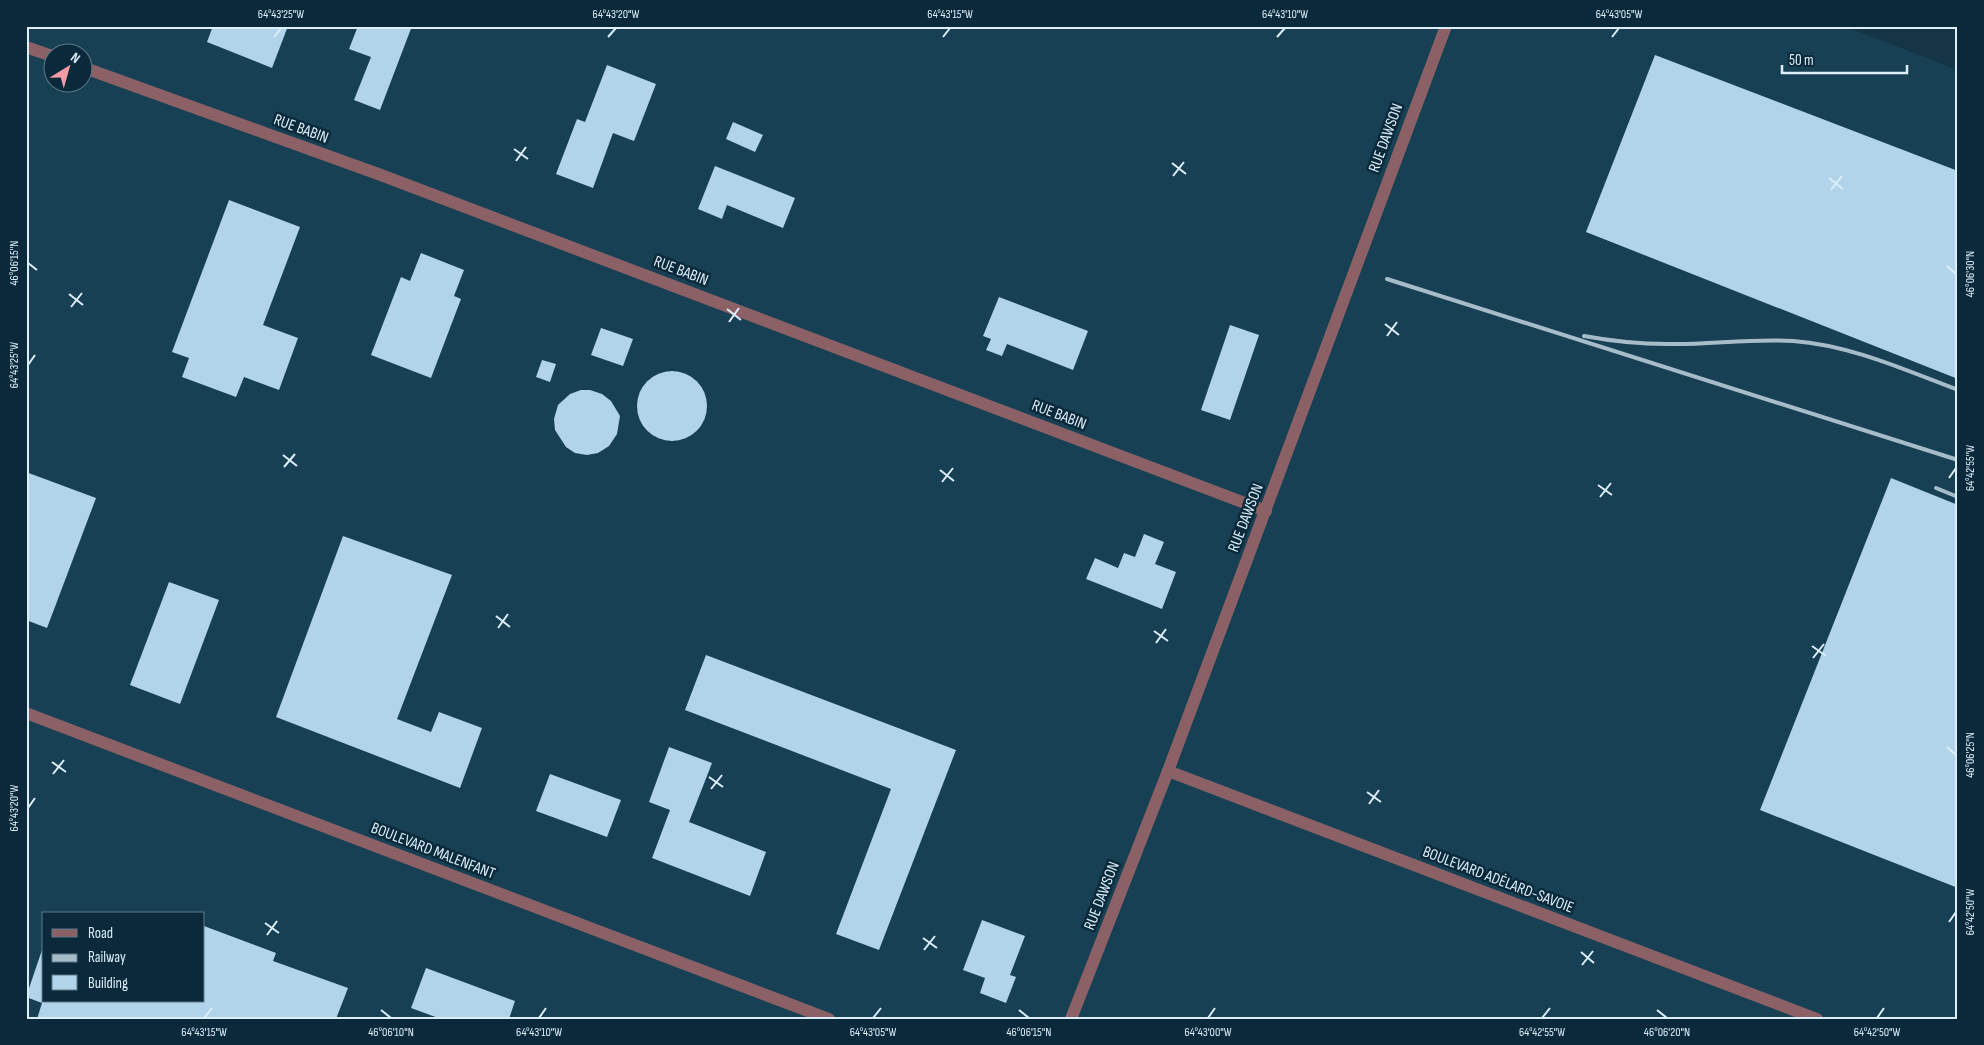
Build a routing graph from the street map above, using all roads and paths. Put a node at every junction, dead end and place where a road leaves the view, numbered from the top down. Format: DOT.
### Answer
graph roads {
  1 [pos="1446,26"];
  2 [pos="26,47"];
  3 [pos="42,53"];
  4 [pos="92,71"];
  5 [pos="1266,511"];
  6 [pos="26,713"];
  7 [pos="1168,771"];
  8 [pos="829,1019"];
  9 [pos="1071,1019"];
  10 [pos="1817,1019"];
  1 -- 5 [label="street, RUE DAWSON"];
  2 -- 3 [label="street"];
  4 -- 5 [label="street, RUE BABIN"];
  5 -- 7 [label="street, RUE DAWSON"];
  6 -- 8 [label="street, BOULEVARD MALENFANT"];
  7 -- 9 [label="street, RUE DAWSON"];
  7 -- 10 [label="street, BOULEVARD ADÉLARD-SAVOIE"];
}
